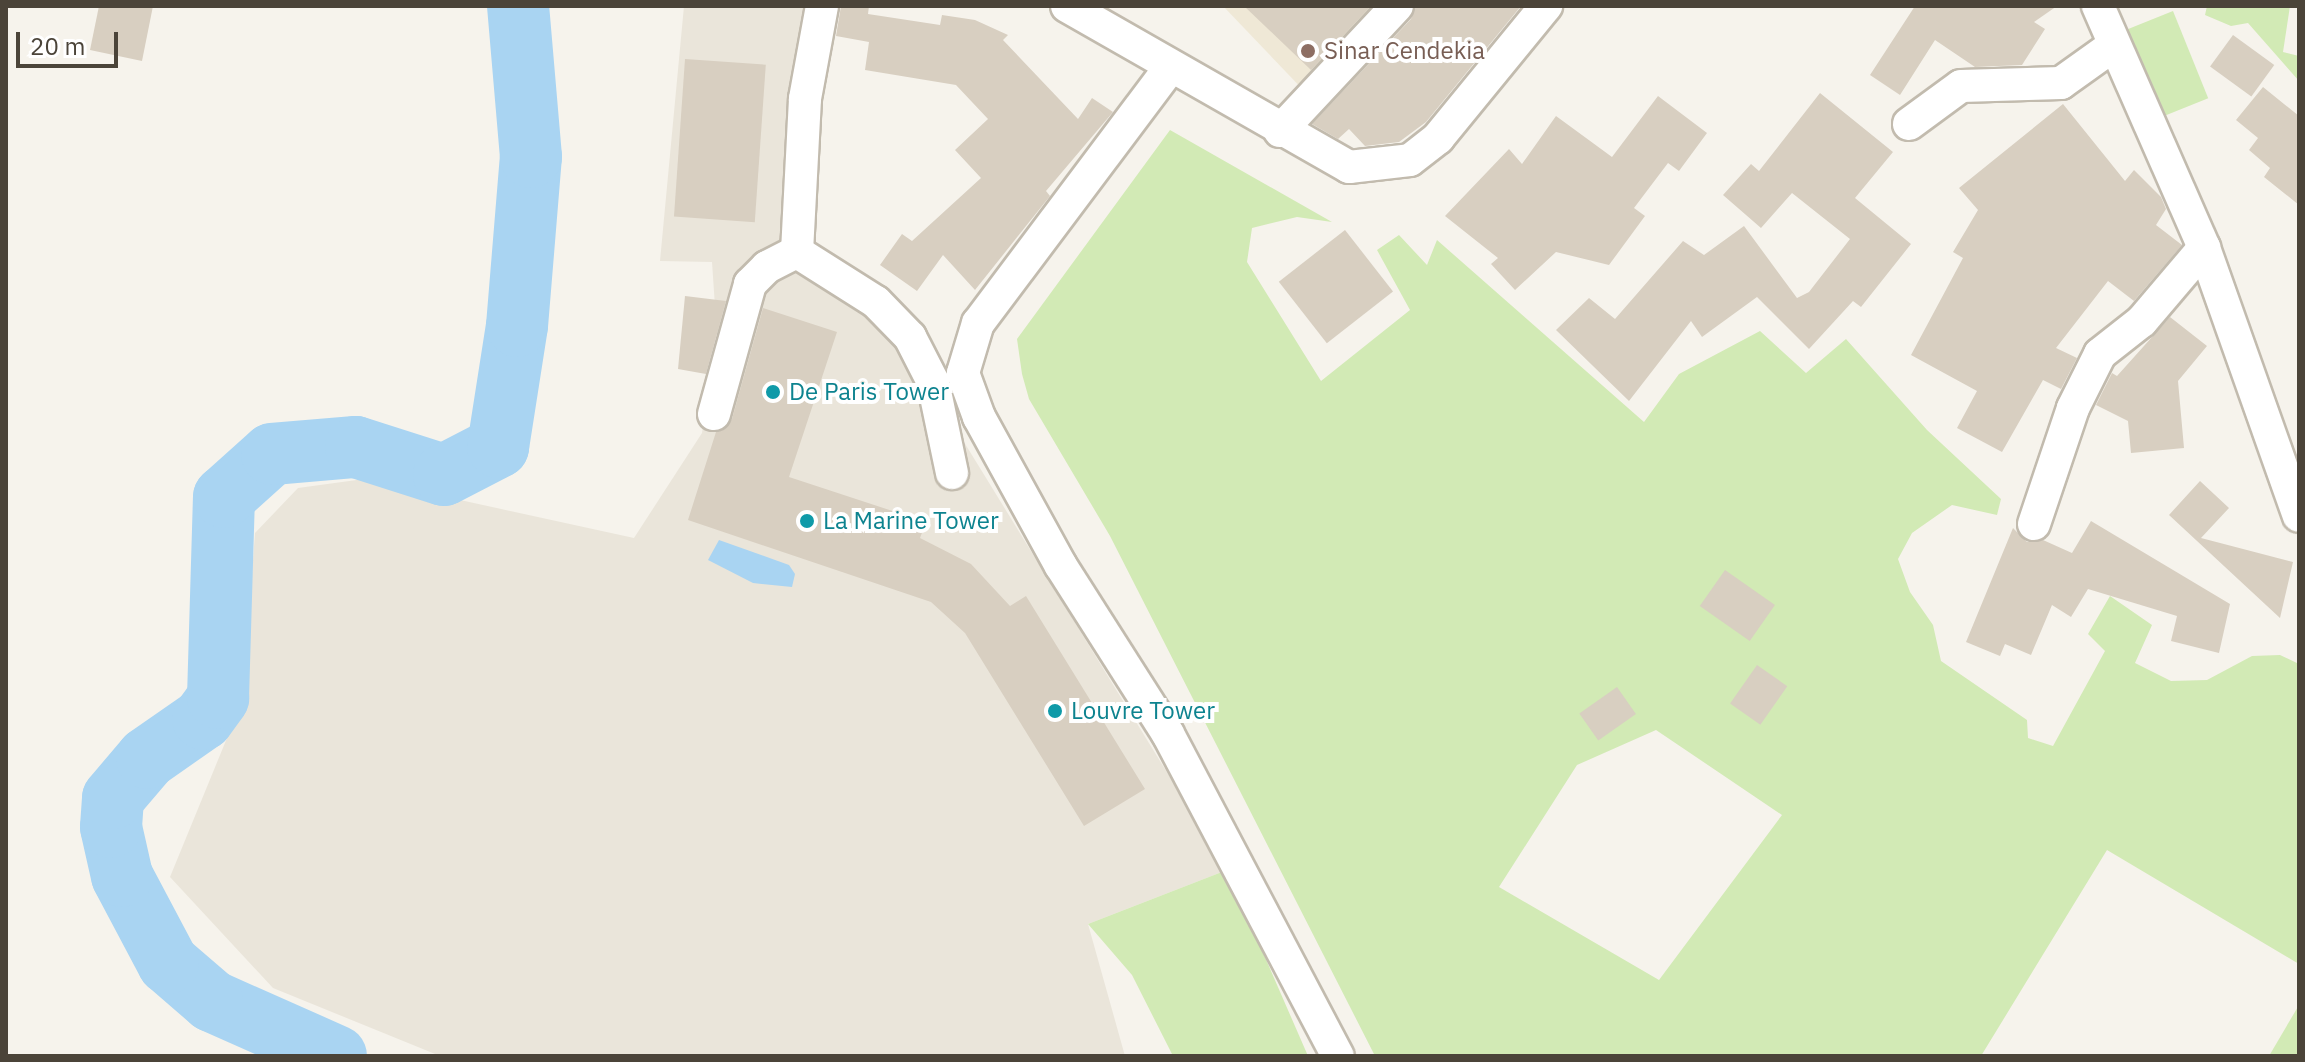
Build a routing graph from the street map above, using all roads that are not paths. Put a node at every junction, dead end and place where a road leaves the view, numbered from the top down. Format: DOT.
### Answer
graph roads {
  1 [pos="822,6"];
  2 [pos="1067,6"];
  3 [pos="1397,6"];
  4 [pos="1546,6"];
  5 [pos="2098,6"];
  6 [pos="2114,45"];
  7 [pos="1169,69"];
  8 [pos="1909,124"];
  9 [pos="1280,131"];
  10 [pos="2204,248"];
  11 [pos="797,252"];
  12 [pos="714,414"];
  13 [pos="952,473"];
  14 [pos="2299,516"];
  15 [pos="2034,524"];
  16 [pos="1338,1056"];
  1 -- 11 [label="street"];
  2 -- 7 [label="street"];
  3 -- 9 [label="street"];
  4 -- 9 [label="street"];
  5 -- 6 [label="street"];
  6 -- 8 [label="street"];
  6 -- 10 [label="street"];
  7 -- 9 [label="street"];
  7 -- 16 [label="street"];
  10 -- 14 [label="street"];
  10 -- 15 [label="street"];
  11 -- 12 [label="street"];
  11 -- 13 [label="street"];
}
